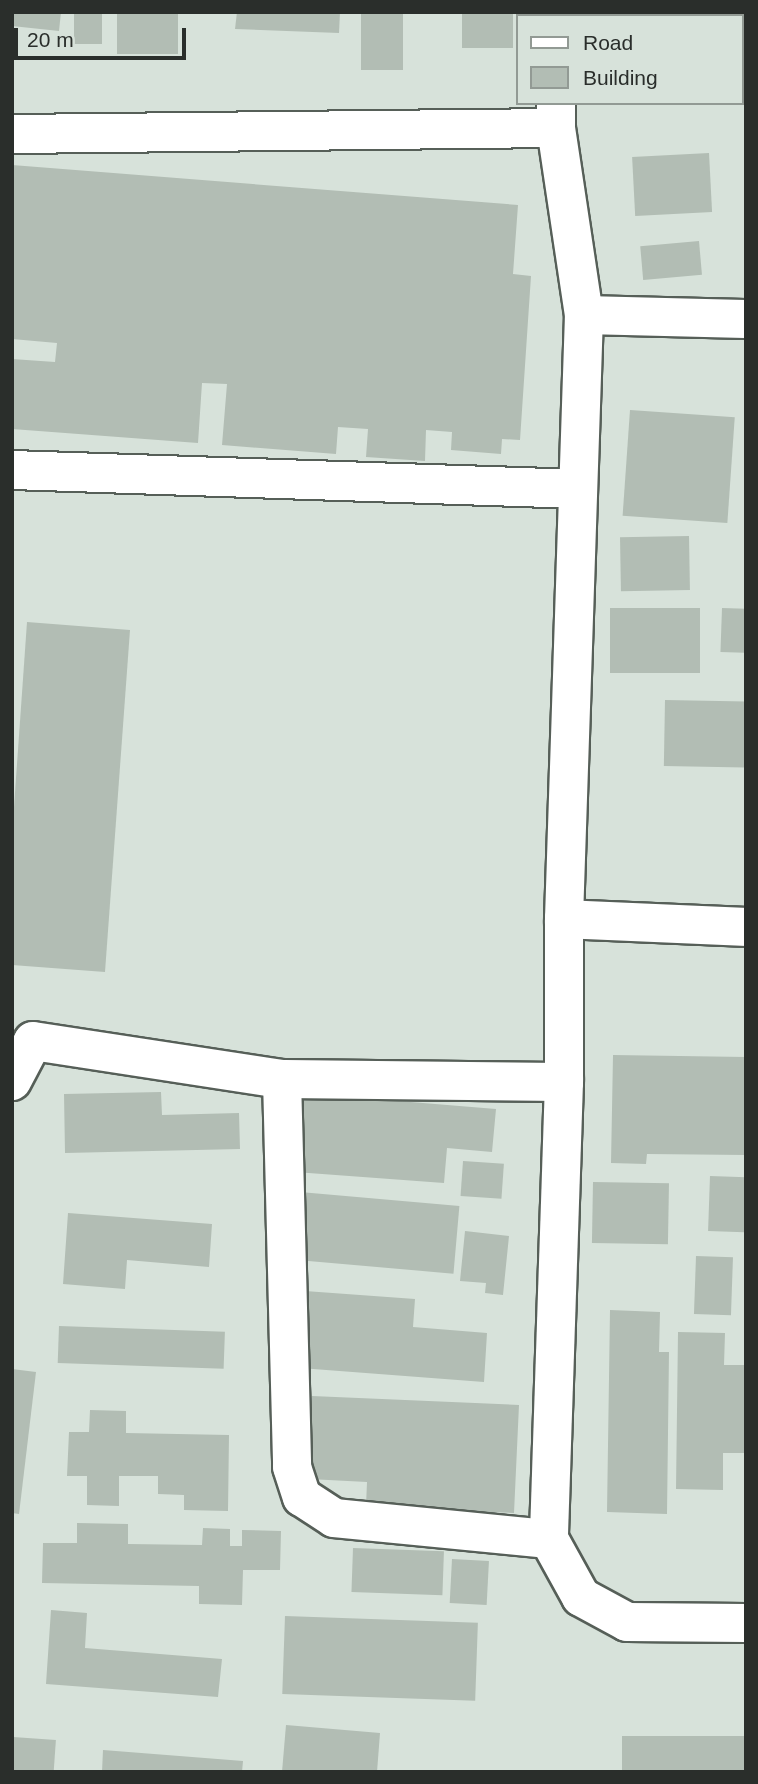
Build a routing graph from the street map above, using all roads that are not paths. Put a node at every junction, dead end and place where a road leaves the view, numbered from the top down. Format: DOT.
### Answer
graph roads {
  1 [pos="556,116"];
  2 [pos="12,134"];
  3 [pos="584,315"];
  4 [pos="746,319"];
  5 [pos="12,470"];
  6 [pos="578,489"];
  7 [pos="564,919"];
  8 [pos="746,925"];
  9 [pos="282,1079"];
  10 [pos="12,1081"];
  11 [pos="564,1082"];
  12 [pos="549,1539"];
  13 [pos="746,1623"];
  1 -- 2 [label="street"];
  1 -- 3 [label="street"];
  3 -- 4 [label="street"];
  3 -- 6 [label="street"];
  5 -- 6 [label="street"];
  6 -- 7 [label="street"];
  7 -- 8 [label="street"];
  7 -- 11 [label="street"];
  9 -- 10 [label="street"];
  9 -- 11 [label="street"];
  9 -- 12 [label="street"];
  11 -- 12 [label="street"];
  12 -- 13 [label="street"];
}
